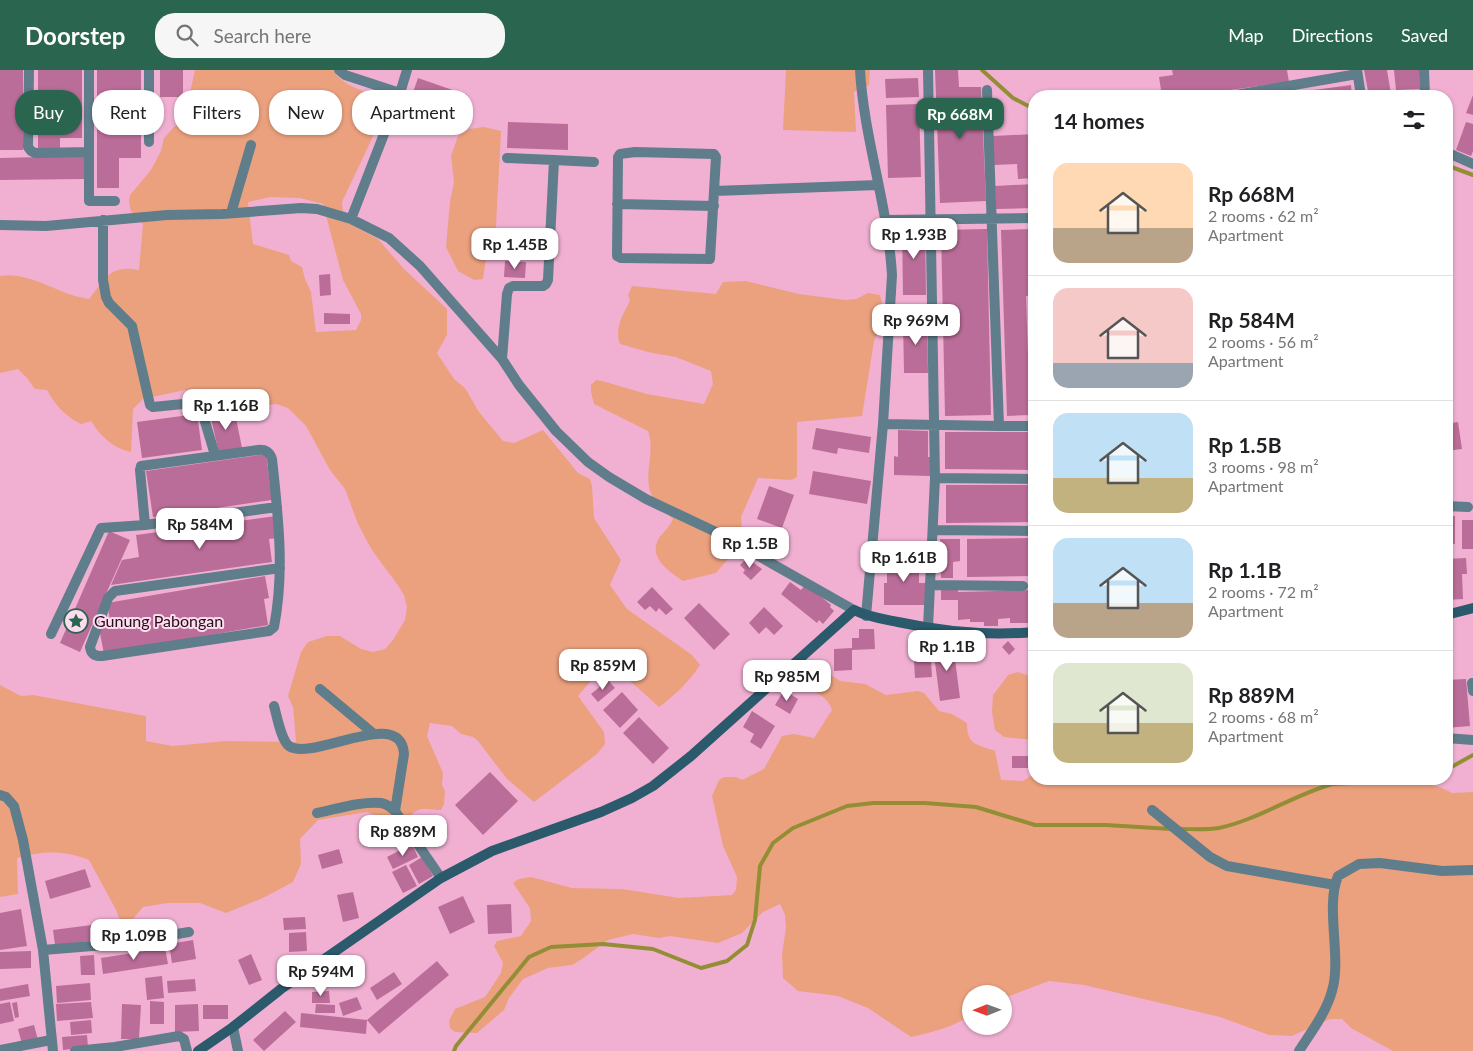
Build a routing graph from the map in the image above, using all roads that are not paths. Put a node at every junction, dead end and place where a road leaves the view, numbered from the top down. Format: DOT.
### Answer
graph roads {
  1 [pos="29,70"];
  2 [pos="89,70"];
  3 [pos="149,70"];
  4 [pos="339,70"];
  5 [pos="407,70"];
  6 [pos="860,70"];
  7 [pos="928,70"];
  8 [pos="1424,70"];
  9 [pos="1357,72"];
  10 [pos="391,90"];
  11 [pos="401,90"];
  12 [pos="987,90"];
  13 [pos="1262,90"];
  14 [pos="1360,90"];
  15 [pos="1425,90"];
  16 [pos="384,135"];
  17 [pos="149,142"];
  18 [pos="251,145"];
  19 [pos="89,152"];
  20 [pos="1453,155"];
  21 [pos="506,158"];
  22 [pos="554,160"];
  23 [pos="594,162"];
  24 [pos="1473,164"];
  25 [pos="878,185"];
  26 [pos="714,191"];
  27 [pos="115,201"];
  28 [pos="617,204"];
  29 [pos="714,206"];
  30 [pos="232,213"];
  31 [pos="1028,218"];
  32 [pos="351,219"];
  33 [pos="991,219"];
  34 [pos="103,220"];
  35 [pos="886,220"];
  36 [pos="930,220"];
  37 [pos="0,225"];
  38 [pos="502,358"];
  39 [pos="882,424"];
  40 [pos="934,426"];
  41 [pos="999,426"];
  42 [pos="1028,426"];
  43 [pos="215,455"];
  44 [pos="935,478"];
  45 [pos="1028,479"];
  46 [pos="1453,506"];
  47 [pos="277,507"];
  48 [pos="1468,507"];
  49 [pos="145,525"];
  50 [pos="933,530"];
  51 [pos="1028,531"];
  52 [pos="280,568"];
  53 [pos="930,585"];
  54 [pos="1023,586"];
  55 [pos="1473,608"];
  56 [pos="854,610"];
  57 [pos="1453,614"];
  58 [pos="866,616"];
  59 [pos="928,628"];
  60 [pos="1028,632"];
  61 [pos="51,634"];
  62 [pos="320,689"];
  63 [pos="274,706"];
  64 [pos="374,734"];
  65 [pos="1453,739"];
  66 [pos="1473,740"];
  67 [pos="0,795"];
  68 [pos="1152,810"];
  69 [pos="395,811"];
  70 [pos="317,813"];
  71 [pos="1473,870"];
  72 [pos="441,878"];
  73 [pos="1335,885"];
  74 [pos="189,932"];
  75 [pos="43,950"];
  76 [pos="233,1028"];
  77 [pos="51,1040"];
  78 [pos="0,1050"];
  79 [pos="53,1051"];
  80 [pos="75,1051"];
  81 [pos="187,1051"];
  82 [pos="198,1051"];
  83 [pos="238,1051"];
  84 [pos="1299,1051"];
  1 -- 19 [label="street"];
  2 -- 19 [label="street"];
  3 -- 17 [label="street"];
  4 -- 10 [label="street"];
  5 -- 11 [label="street"];
  6 -- 25 [label="street"];
  7 -- 36 [label="street"];
  8 -- 15 [label="street"];
  9 -- 13 [label="street"];
  9 -- 14 [label="street"];
  12 -- 33 [label="street"];
  16 -- 32 [label="street"];
  18 -- 30 [label="street"];
  19 -- 27 [label="street"];
  20 -- 24 [label="street"];
  21 -- 22 [label="street"];
  22 -- 23 [label="street"];
  22 -- 38 [label="street"];
  25 -- 26 [label="street"];
  25 -- 35 [label="street"];
  26 -- 28 [label="street"];
  26 -- 29 [label="street"];
  28 -- 29 [label="street"];
  28 -- 29 [label="street"];
  30 -- 32 [label="street"];
  30 -- 34 [label="street"];
  31 -- 33 [label="street"];
  32 -- 38 [label="street"];
  33 -- 36 [label="street"];
  33 -- 41 [label="street"];
  34 -- 37 [label="street"];
  34 -- 43 [label="street"];
  35 -- 36 [label="street"];
  35 -- 39 [label="street"];
  36 -- 40 [label="street"];
  38 -- 56 [label="street"];
  39 -- 40 [label="street"];
  39 -- 58 [label="street"];
  40 -- 41 [label="street"];
  40 -- 44 [label="street"];
  41 -- 42 [label="street"];
  43 -- 47 [label="street"];
  43 -- 49 [label="street"];
  44 -- 45 [label="street"];
  44 -- 50 [label="street"];
  46 -- 48 [label="street"];
  47 -- 49 [label="street"];
  47 -- 52 [label="street"];
  49 -- 61 [label="street"];
  50 -- 51 [label="street"];
  50 -- 53 [label="street"];
  52 -- 52 [label="street"];
  53 -- 54 [label="street"];
  53 -- 59 [label="street"];
  55 -- 57 [label="street"];
  56 -- 58 [label="street"];
  56 -- 72 [label="street"];
  58 -- 59 [label="street"];
  59 -- 60 [label="street"];
  62 -- 64 [label="street"];
  63 -- 64 [label="street"];
  64 -- 69 [label="street"];
  65 -- 66 [label="street"];
  67 -- 75 [label="street"];
  68 -- 73 [label="street"];
  69 -- 70 [label="street"];
  69 -- 72 [label="street"];
  71 -- 73 [label="street"];
  72 -- 76 [label="street"];
  73 -- 84 [label="street"];
  74 -- 75 [label="street"];
  75 -- 77 [label="street"];
  76 -- 82 [label="street"];
  76 -- 83 [label="street"];
  77 -- 78 [label="street"];
  77 -- 79 [label="street"];
  80 -- 81 [label="street"];
}
